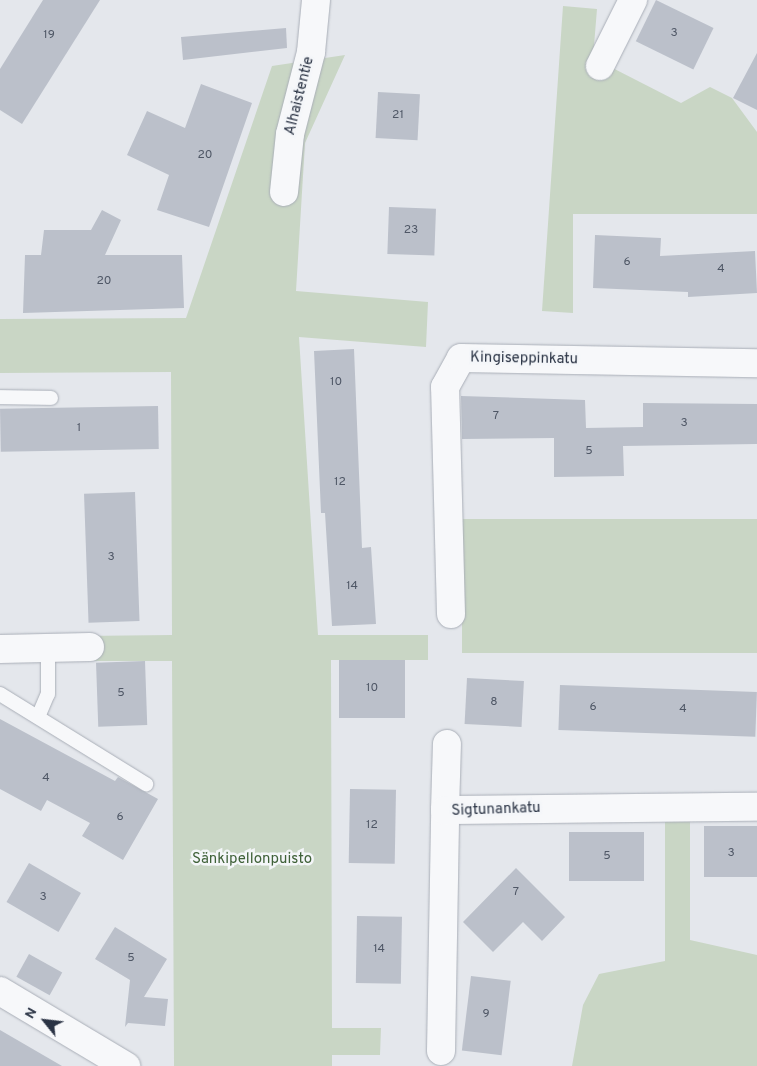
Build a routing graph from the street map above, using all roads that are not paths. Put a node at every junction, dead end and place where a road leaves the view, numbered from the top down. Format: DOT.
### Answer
graph roads {
  1 [pos="316,0"];
  2 [pos="633,0"];
  3 [pos="600,66"];
  4 [pos="284,192"];
  5 [pos="757,363"];
  6 [pos="0,396"];
  7 [pos="51,398"];
  8 [pos="451,614"];
  9 [pos="48,648"];
  10 [pos="90,648"];
  11 [pos="0,649"];
  12 [pos="0,694"];
  13 [pos="38,717"];
  14 [pos="447,744"];
  15 [pos="146,784"];
  16 [pos="757,807"];
  17 [pos="445,810"];
  18 [pos="0,991"];
  19 [pos="441,1051"];
  20 [pos="126,1066"];
  1 -- 4 [label="street, Alhaistentie"];
  2 -- 3 [label="street"];
  5 -- 8 [label="street, Kingiseppinkatu"];
  6 -- 7 [label="lane"];
  9 -- 10 [label="street"];
  9 -- 11 [label="street"];
  9 -- 13 [label="lane"];
  12 -- 13 [label="lane"];
  13 -- 15 [label="lane"];
  14 -- 17 [label="street"];
  16 -- 17 [label="street, Sigtunankatu"];
  17 -- 19 [label="street, Sigtunankatu"];
  18 -- 20 [label="street"];
}
